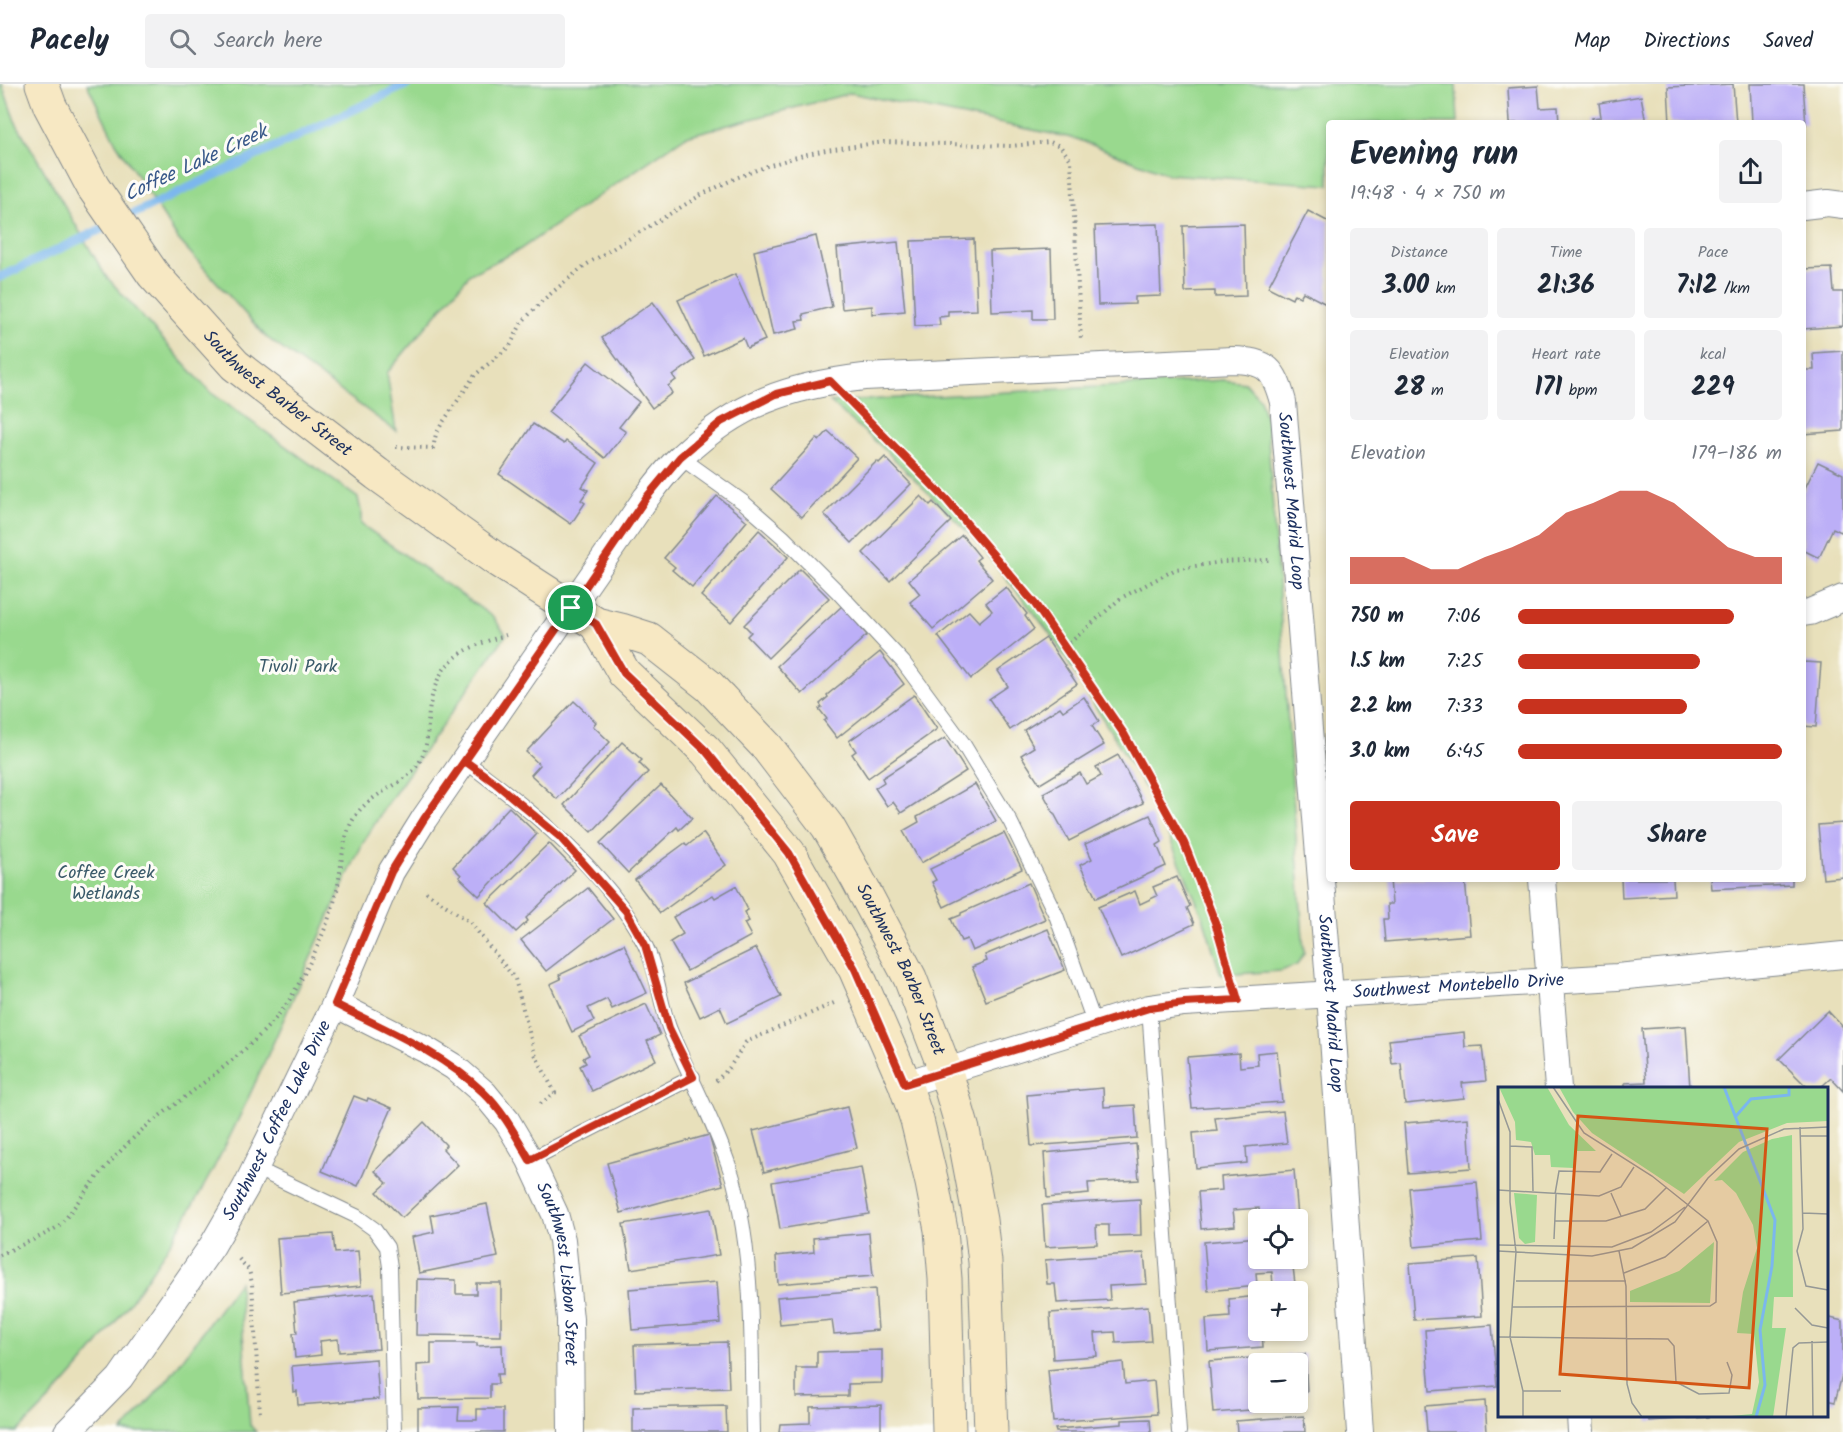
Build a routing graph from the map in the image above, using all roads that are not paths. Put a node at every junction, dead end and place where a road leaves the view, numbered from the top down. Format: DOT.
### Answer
graph roads {
  1 [pos="42,84"];
  2 [pos="1843,205"];
  3 [pos="1806,206"];
  4 [pos="680,457"];
  5 [pos="1843,598"];
  6 [pos="1806,613"];
  7 [pos="584,616"];
  8 [pos="465,761"];
  9 [pos="1542,882"];
  10 [pos="1843,955"];
  11 [pos="1550,982"];
  12 [pos="1330,994"];
  13 [pos="335,1004"];
  14 [pos="1149,1008"];
  15 [pos="1095,1025"];
  16 [pos="946,1072"];
  17 [pos="693,1077"];
  18 [pos="905,1084"];
  19 [pos="1558,1087"];
  20 [pos="530,1160"];
  21 [pos="255,1168"];
  22 [pos="1580,1417"];
  23 [pos="67,1432"];
  24 [pos="394,1432"];
  25 [pos="571,1432"];
  26 [pos="753,1432"];
  27 [pos="949,1432"];
  28 [pos="991,1432"];
  29 [pos="1179,1432"];
  30 [pos="1360,1432"];
  31 [pos="1581,1432"];
  1 -- 7 [label="street, Southwest Barber Street"];
  2 -- 3 [label="street"];
  4 -- 7 [label="street, Southwest Madrid Loop"];
  4 -- 12 [label="street, Southwest Madrid Loop"];
  4 -- 15 [label="lane"];
  5 -- 6 [label="street"];
  7 -- 8 [label="street, Southwest Coffee Lake Drive"];
  7 -- 16 [label="street, Southwest Barber Street"];
  7 -- 18 [label="street, Southwest Barber Street"];
  8 -- 13 [label="street, Southwest Coffee Lake Drive"];
  8 -- 17 [label="lane"];
  9 -- 11 [label="street"];
  10 -- 11 [label="street, Southwest Montebello Drive"];
  11 -- 12 [label="street, Southwest Montebello Drive"];
  11 -- 19 [label="street"];
  12 -- 14 [label="street, Southwest Montebello Drive"];
  12 -- 30 [label="street, Southwest Madrid Loop"];
  13 -- 20 [label="street, Southwest Lisbon Street"];
  13 -- 21 [label="street, Southwest Coffee Lake Drive"];
  14 -- 15 [label="street, Southwest Montebello Drive"];
  14 -- 29 [label="lane"];
  15 -- 16 [label="street, Southwest Montebello Drive"];
  16 -- 18 [label="street, Southwest Montebello Drive"];
  16 -- 28 [label="street, Southwest Barber Street"];
  17 -- 20 [label="lane"];
  17 -- 26 [label="lane"];
  18 -- 27 [label="street, Southwest Barber Street"];
  20 -- 25 [label="street, Southwest Lisbon Street"];
  21 -- 23 [label="street, Southwest Coffee Lake Drive"];
  21 -- 24 [label="lane"];
  22 -- 31 [label="street"];
}
